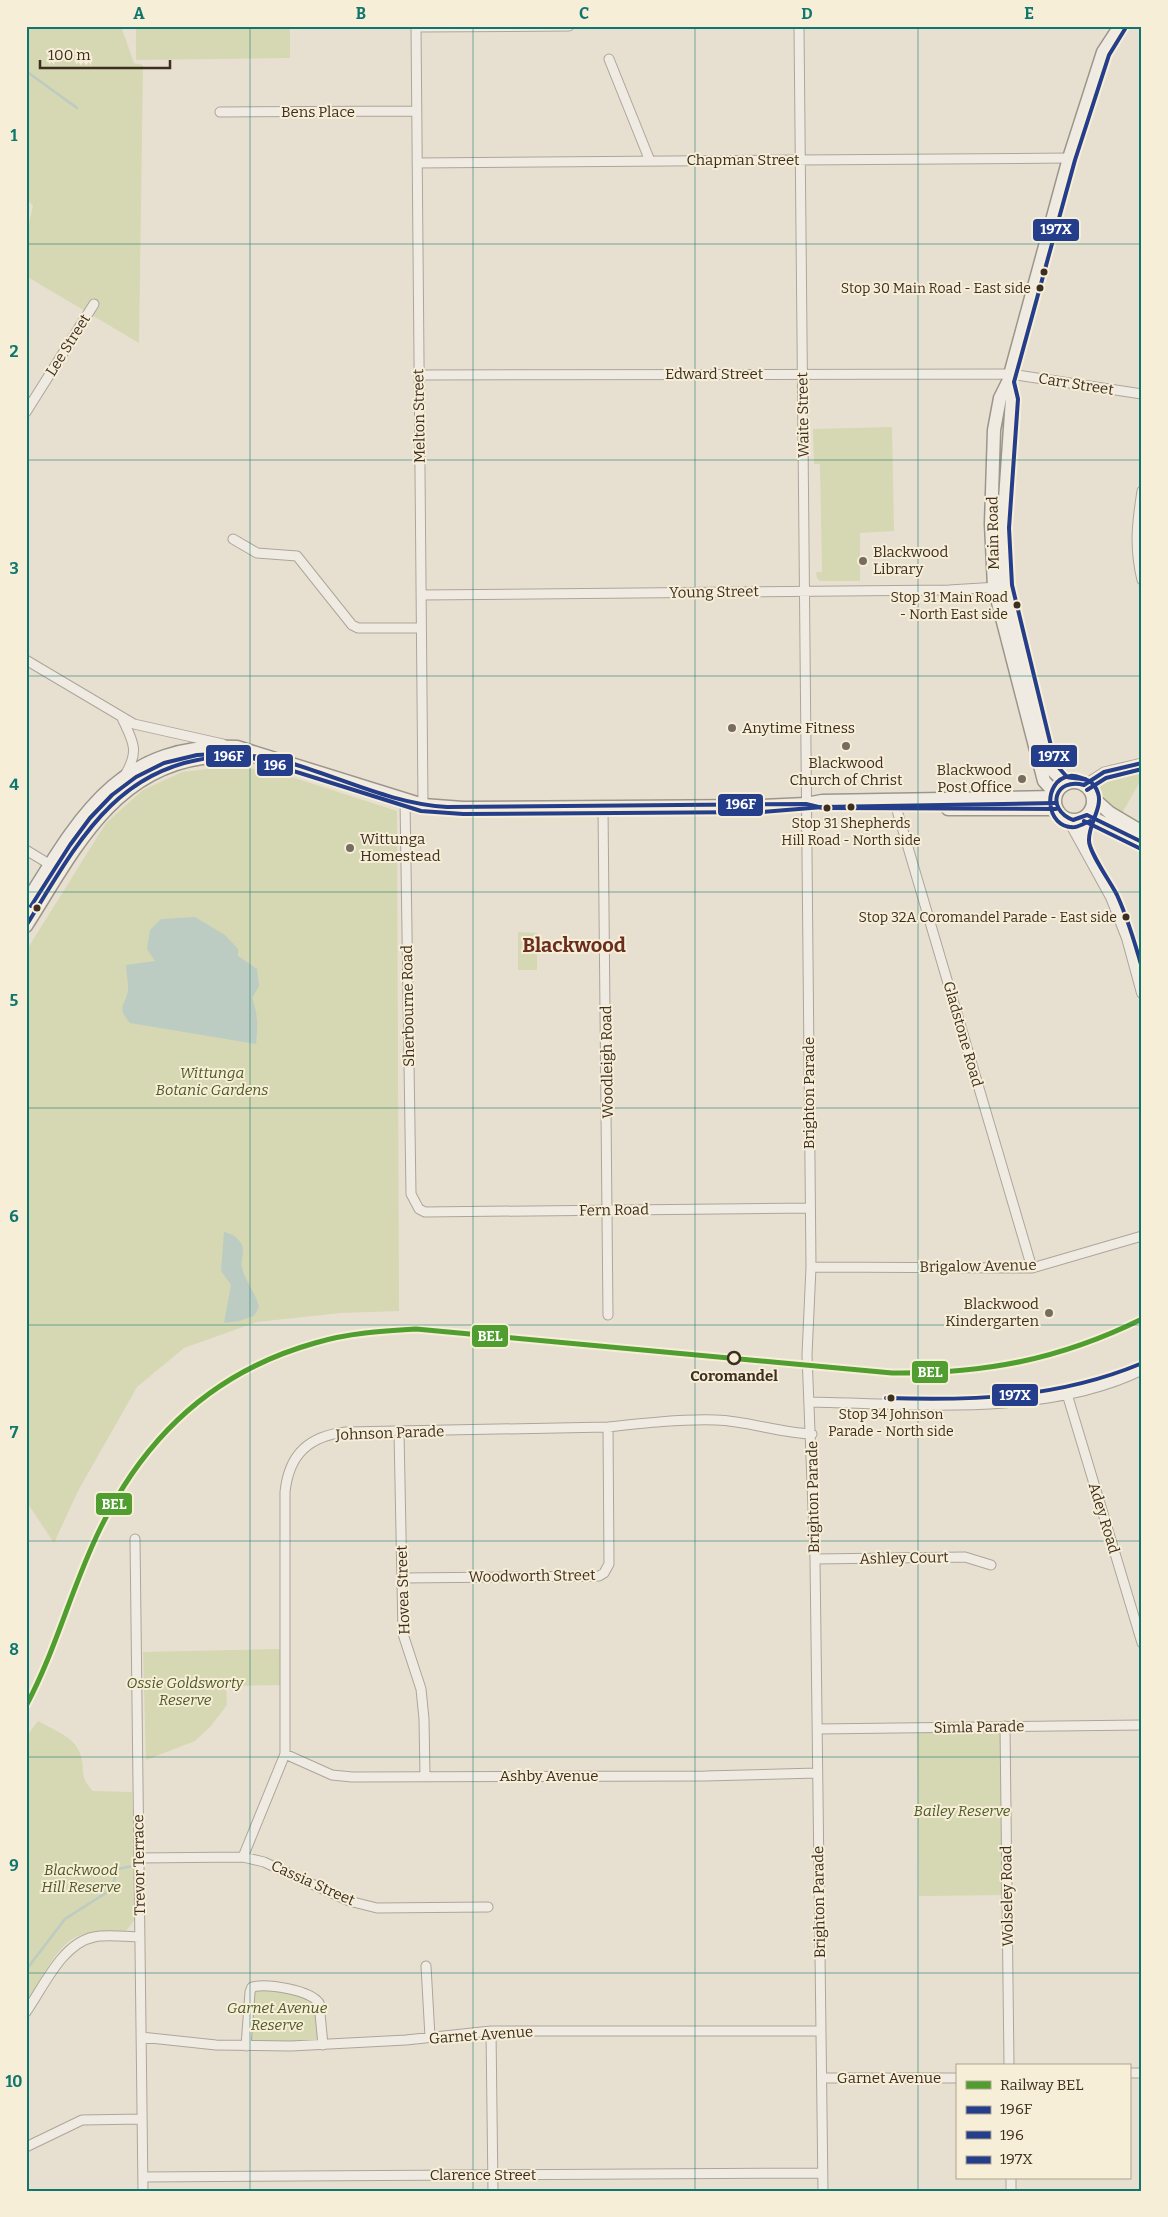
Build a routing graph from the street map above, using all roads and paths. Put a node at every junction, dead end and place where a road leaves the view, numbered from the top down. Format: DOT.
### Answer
graph roads {
  1 [pos="416,26"];
  2 [pos="569,26"];
  3 [pos="799,26"];
  4 [pos="1120,26"];
  5 [pos="610,59"];
  6 [pos="416,111"];
  7 [pos="220,112"];
  8 [pos="1069,158"];
  9 [pos="800,160"];
  10 [pos="650,161"];
  11 [pos="417,163"];
  12 [pos="94,304"];
  13 [pos="802,374"];
  14 [pos="419,375"];
  15 [pos="1009,378"];
  16 [pos="1142,394"];
  17 [pos="26,412"];
  18 [pos="1142,491"];
  19 [pos="233,539"];
  20 [pos="1142,580"];
  21 [pos="1000,586"];
  22 [pos="804,591"];
  23 [pos="421,595"];
  24 [pos="421,628"];
  25 [pos="26,660"];
  26 [pos="122,718"];
  27 [pos="237,747"];
  28 [pos="268,756"];
  29 [pos="1142,763"];
  30 [pos="123,778"];
  31 [pos="1044,781"];
  32 [pos="1066,784"];
  33 [pos="1084,785"];
  34 [pos="1093,798"];
  35 [pos="1027,799"];
  36 [pos="405,800"];
  37 [pos="1056,800"];
  38 [pos="806,804"];
  39 [pos="895,804"];
  40 [pos="423,805"];
  41 [pos="603,808"];
  42 [pos="1086,816"];
  43 [pos="1068,820"];
  44 [pos="1142,832"];
  45 [pos="1142,842"];
  46 [pos="1082,843"];
  47 [pos="26,850"];
  48 [pos="56,868"];
  49 [pos="26,903"];
  50 [pos="26,926"];
  51 [pos="1142,993"];
  52 [pos="810,1208"];
  53 [pos="418,1209"];
  54 [pos="609,1210"];
  55 [pos="1142,1236"];
  56 [pos="810,1267"];
  57 [pos="1032,1268"];
  58 [pos="608,1315"];
  59 [pos="1142,1370"];
  60 [pos="1067,1394"];
  61 [pos="810,1402"];
  62 [pos="608,1427"];
  63 [pos="399,1432"];
  64 [pos="812,1434"];
  65 [pos="136,1539"];
  66 [pos="814,1559"];
  67 [pos="992,1565"];
  68 [pos="402,1578"];
  69 [pos="1142,1643"];
  70 [pos="1142,1725"];
  71 [pos="1005,1726"];
  72 [pos="817,1729"];
  73 [pos="285,1754"];
  74 [pos="817,1773"];
  75 [pos="425,1776"];
  76 [pos="243,1857"];
  77 [pos="139,1858"];
  78 [pos="488,1907"];
  79 [pos="140,1937"];
  80 [pos="426,1966"];
  81 [pos="26,2012"];
  82 [pos="491,2031"];
  83 [pos="821,2031"];
  84 [pos="142,2037"];
  85 [pos="430,2038"];
  86 [pos="323,2045"];
  87 [pos="246,2046"];
  88 [pos="1009,2064"];
  89 [pos="822,2078"];
  90 [pos="956,2078"];
  91 [pos="142,2119"];
  92 [pos="26,2147"];
  93 [pos="823,2172"];
  94 [pos="493,2175"];
  95 [pos="143,2177"];
  96 [pos="143,2191"];
  97 [pos="493,2191"];
  98 [pos="823,2191"];
  1 -- 2 [label="street"];
  1 -- 6 [label="street, Melton Street"];
  3 -- 9 [label="street, Waite Street"];
  4 -- 8 [label="main road, Main Road"];
  5 -- 10 [label="street"];
  6 -- 7 [label="street, Bens Place"];
  6 -- 11 [label="street, Melton Street"];
  8 -- 9 [label="street, Chapman Street"];
  8 -- 15 [label="main road, Main Road"];
  9 -- 10 [label="street, Chapman Street"];
  9 -- 13 [label="street, Waite Street"];
  10 -- 11 [label="street, Chapman Street"];
  11 -- 14 [label="street, Melton Street"];
  12 -- 17 [label="street, Lee Street"];
  13 -- 14 [label="street, Edward Street"];
  13 -- 15 [label="street, Edward Street"];
  13 -- 22 [label="street, Waite Street"];
  14 -- 23 [label="street, Melton Street"];
  15 -- 16 [label="street, Carr Street"];
  15 -- 21 [label="main road, Main Road"];
  18 -- 20 [label="street"];
  19 -- 24 [label="street"];
  21 -- 22 [label="street, Young Street"];
  21 -- 31 [label="main road, Main Road"];
  21 -- 32 [label="main road, Main Road"];
  22 -- 23 [label="street, Young Street"];
  22 -- 38 [label="street, Waite Street"];
  23 -- 24 [label="street, Melton Street"];
  24 -- 40 [label="street, Melton Street"];
  25 -- 26 [label="street"];
  26 -- 27 [label="street"];
  26 -- 30 [label="street"];
  27 -- 28 [label="main road"];
  27 -- 30 [label="main road"];
  28 -- 36 [label="main road"];
  28 -- 48 [label="main road"];
  29 -- 33 [label="street"];
  30 -- 48 [label="main road"];
  31 -- 35 [label="main road"];
  31 -- 37 [label="main road, Main Road"];
  32 -- 33 [label="main road"];
  32 -- 37 [label="main road"];
  33 -- 34 [label="main road"];
  34 -- 42 [label="main road"];
  34 -- 44 [label="main road"];
  35 -- 37 [label="main road"];
  35 -- 39 [label="main road"];
  36 -- 40 [label="main road"];
  36 -- 53 [label="street, Sherbourne Road"];
  37 -- 39 [label="main road"];
  37 -- 43 [label="main road"];
  38 -- 39 [label="main road"];
  38 -- 41 [label="main road"];
  38 -- 52 [label="street, Brighton Parade"];
  39 -- 57 [label="street, Gladstone Road"];
  40 -- 41 [label="main road"];
  41 -- 54 [label="street, Woodleigh Road"];
  42 -- 43 [label="main road"];
  42 -- 45 [label="main road"];
  42 -- 46 [label="street"];
  43 -- 46 [label="street"];
  46 -- 51 [label="street"];
  47 -- 48 [label="street"];
  48 -- 49 [label="main road"];
  48 -- 50 [label="main road"];
  52 -- 54 [label="street, Fern Road"];
  52 -- 56 [label="street, Brighton Parade"];
  53 -- 54 [label="street, Fern Road"];
  54 -- 58 [label="street, Woodleigh Road"];
  55 -- 57 [label="street, Brigalow Avenue"];
  56 -- 57 [label="street, Brigalow Avenue"];
  56 -- 61 [label="street, Brighton Parade"];
  59 -- 60 [label="street"];
  60 -- 61 [label="street"];
  60 -- 69 [label="street, Adey Road"];
  61 -- 64 [label="street, Brighton Parade"];
  62 -- 63 [label="street, Johnson Parade"];
  62 -- 64 [label="street, Johnson Parade"];
  62 -- 68 [label="street, Woodworth Street"];
  63 -- 68 [label="street, Hovea Street"];
  63 -- 73 [label="street, Johnson Parade"];
  64 -- 66 [label="street, Brighton Parade"];
  65 -- 77 [label="street, Trevor Terrace"];
  66 -- 67 [label="street, Ashley Court"];
  66 -- 72 [label="street, Brighton Parade"];
  68 -- 75 [label="street, Hovea Street"];
  70 -- 71 [label="street, Simla Parade"];
  71 -- 72 [label="street, Simla Parade"];
  71 -- 88 [label="street, Wolseley Road"];
  72 -- 74 [label="street, Brighton Parade"];
  73 -- 75 [label="street, Ashby Avenue"];
  73 -- 76 [label="street, Johnson Parade"];
  74 -- 75 [label="street, Ashby Avenue"];
  74 -- 83 [label="street, Brighton Parade"];
  76 -- 77 [label="street, Cassia Street"];
  76 -- 78 [label="street, Cassia Street"];
  77 -- 79 [label="street, Trevor Terrace"];
  79 -- 81 [label="street"];
  79 -- 84 [label="street, Trevor Terrace"];
  80 -- 85 [label="street"];
  82 -- 83 [label="street, Garnet Avenue"];
  82 -- 85 [label="street, Garnet Avenue"];
  82 -- 94 [label="street"];
  83 -- 89 [label="street, Brighton Parade"];
  84 -- 87 [label="street, Garnet Avenue"];
  84 -- 91 [label="street, Trevor Terrace"];
  85 -- 86 [label="street, Garnet Avenue"];
  86 -- 87 [label="street, Garnet Avenue"];
  86 -- 87 [label="street"];
  89 -- 90 [label="street, Garnet Avenue"];
  89 -- 93 [label="street, Brighton Parade"];
  91 -- 92 [label="street"];
  91 -- 95 [label="street, Trevor Terrace"];
  93 -- 94 [label="street, Clarence Street"];
  93 -- 98 [label="street, Brighton Parade"];
  94 -- 95 [label="street, Clarence Street"];
  94 -- 97 [label="street"];
  95 -- 96 [label="street, Trevor Terrace"];
}
